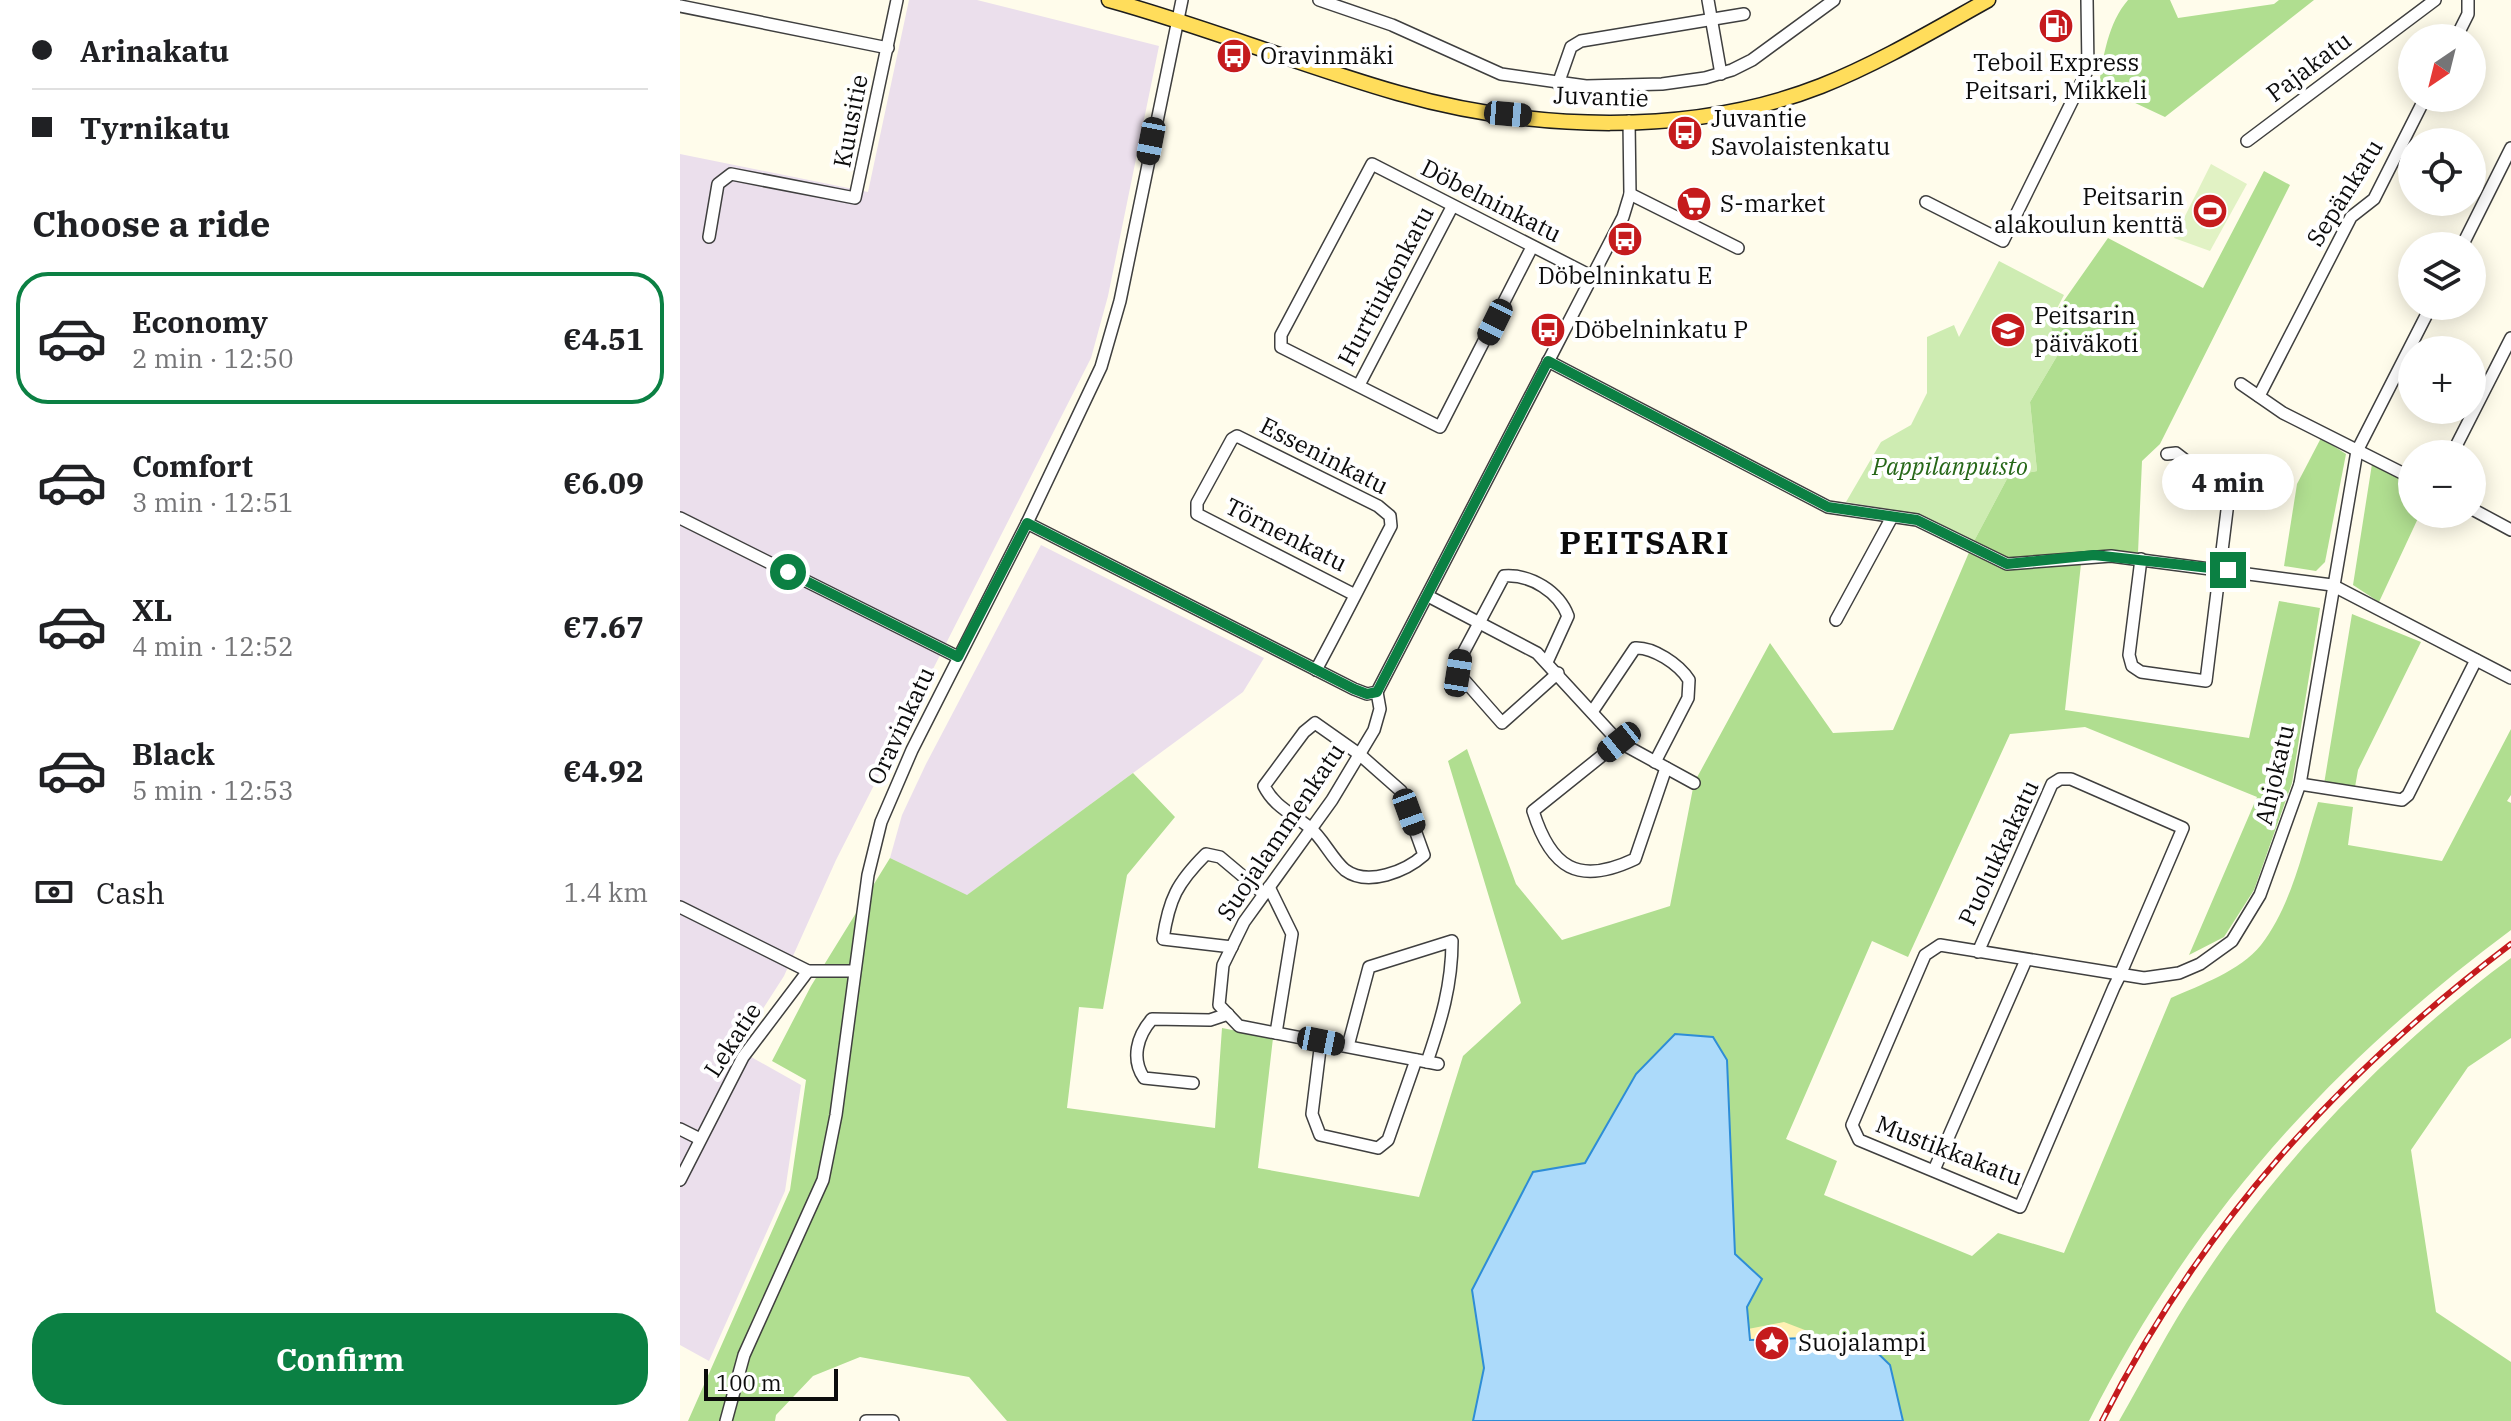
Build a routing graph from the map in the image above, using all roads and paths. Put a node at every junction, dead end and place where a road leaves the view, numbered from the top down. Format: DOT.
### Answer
graph roads {
  1 [pos="897,0"];
  2 [pos="1109,0"];
  3 [pos="1182,0"];
  4 [pos="1319,0"];
  5 [pos="1708,0"];
  6 [pos="1834,0"];
  7 [pos="1988,0"];
  8 [pos="2087,0"];
  9 [pos="2435,0"];
  10 [pos="2468,0"];
  11 [pos="680,6"];
  12 [pos="1744,14"];
  13 [pos="1711,19"];
  14 [pos="1178,20"];
  15 [pos="2463,24"];
  16 [pos="888,48"];
  17 [pos="1721,74"];
  18 [pos="1558,84"];
  19 [pos="2418,112"];
  20 [pos="1629,121"];
  21 [pos="2247,141"];
  22 [pos="2511,148"];
  23 [pos="1630,194"];
  24 [pos="1926,202"];
  25 [pos="1452,207"];
  26 [pos="2469,232"];
  27 [pos="709,237"];
  28 [pos="1532,247"];
  29 [pos="1738,248"];
  30 [pos="1591,276"];
  31 [pos="2424,320"];
  32 [pos="2511,338"];
  33 [pos="1548,361"];
  34 [pos="2241,384"];
  35 [pos="1359,385"];
  36 [pos="2259,396"];
  37 [pos="2459,440"];
  38 [pos="2357,451"];
  39 [pos="2167,454"];
  40 [pos="2398,471"];
  41 [pos="1197,514"];
  42 [pos="1892,517"];
  43 [pos="2486,517"];
  44 [pos="680,518"];
  45 [pos="1027,523"];
  46 [pos="2511,530"];
  47 [pos="2141,559"];
  48 [pos="2219,569"];
  49 [pos="2332,585"];
  50 [pos="1355,595"];
  51 [pos="1428,596"];
  52 [pos="1836,620"];
  53 [pos="1479,622"];
  54 [pos="958,657"];
  55 [pos="2476,660"];
  56 [pos="1547,662"];
  57 [pos="1316,670"];
  58 [pos="1558,673"];
  59 [pos="2511,678"];
  60 [pos="1377,692"];
  61 [pos="1592,712"];
  62 [pos="1619,742"];
  63 [pos="1359,754"];
  64 [pos="1660,765"];
  65 [pos="1694,783"];
  66 [pos="2300,784"];
  67 [pos="1312,828"];
  68 [pos="1267,891"];
  69 [pos="680,907"];
  70 [pos="1232,947"];
  71 [pos="1978,952"];
  72 [pos="1925,955"];
  73 [pos="2026,960"];
  74 [pos="808,971"];
  75 [pos="853,971"];
  76 [pos="2120,975"];
  77 [pos="1228,1014"];
  78 [pos="1276,1033"];
  79 [pos="1321,1041"];
  80 [pos="1348,1046"];
  81 [pos="1427,1062"];
  82 [pos="1193,1083"];
  83 [pos="680,1129"];
  84 [pos="700,1139"];
  85 [pos="1934,1170"];
  86 [pos="680,1180"];
  87 [pos="726,1421"];
  88 [pos="866,1421"];
  89 [pos="893,1421"];
  1 -- 16 [label="street, Kuusitie"];
  2 -- 14 [label="main road, Juvantie"];
  3 -- 14 [label="street, Oravinkatu"];
  4 -- 18 [label="street"];
  5 -- 13 [label="street"];
  6 -- 17 [label="street"];
  7 -- 20 [label="main road, Juvantie"];
  8 -- 24 [label="street"];
  9 -- 21 [label="street, Pajakatu"];
  10 -- 15 [label="street"];
  11 -- 16 [label="street"];
  12 -- 13 [label="street"];
  13 -- 17 [label="street"];
  13 -- 18 [label="street"];
  14 -- 20 [label="main road, Juvantie"];
  14 -- 45 [label="street, Oravinkatu"];
  16 -- 27 [label="street, Kuusitie"];
  17 -- 18 [label="street"];
  19 -- 36 [label="street, Sepänkatu"];
  20 -- 23 [label="street"];
  22 -- 26 [label="street"];
  23 -- 29 [label="street"];
  23 -- 30 [label="street, Suojalammenkatu"];
  25 -- 28 [label="street, Döbelninkatu"];
  25 -- 35 [label="street, Hurttiukonkatu"];
  25 -- 35 [label="street, Döbelninkatu"];
  28 -- 30 [label="street, Döbelninkatu"];
  28 -- 35 [label="street"];
  30 -- 33 [label="street, Suojalammenkatu"];
  31 -- 38 [label="street, Ahjokatu"];
  32 -- 37 [label="street"];
  33 -- 42 [label="street"];
  33 -- 51 [label="street, Suojalammenkatu"];
  34 -- 36 [label="street"];
  36 -- 38 [label="street"];
  38 -- 40 [label="street"];
  38 -- 49 [label="street, Ahjokatu"];
  39 -- 48 [label="street"];
  41 -- 50 [label="street, Törnenkatu"];
  41 -- 50 [label="street, Esseninkatu"];
  42 -- 47 [label="street"];
  42 -- 52 [label="street"];
  43 -- 46 [label="street"];
  44 -- 54 [label="street"];
  45 -- 54 [label="street, Oravinkatu"];
  45 -- 57 [label="street"];
  47 -- 48 [label="street"];
  47 -- 48 [label="street"];
  48 -- 49 [label="street"];
  49 -- 55 [label="street"];
  49 -- 66 [label="street, Ahjokatu"];
  50 -- 57 [label="street"];
  51 -- 53 [label="street"];
  51 -- 60 [label="street, Suojalammenkatu"];
  53 -- 56 [label="street"];
  53 -- 56 [label="street"];
  53 -- 58 [label="street"];
  54 -- 75 [label="street, Oravinkatu"];
  55 -- 59 [label="street"];
  55 -- 66 [label="street"];
  56 -- 58 [label="street"];
  57 -- 60 [label="street"];
  58 -- 61 [label="street"];
  60 -- 63 [label="street, Suojalammenkatu"];
  61 -- 62 [label="street"];
  61 -- 64 [label="street"];
  62 -- 64 [label="street"];
  62 -- 64 [label="street"];
  63 -- 67 [label="street, Suojalammenkatu"];
  63 -- 67 [label="street"];
  63 -- 67 [label="street"];
  64 -- 65 [label="street"];
  66 -- 76 [label="street, Ahjokatu"];
  67 -- 68 [label="street, Suojalammenkatu"];
  68 -- 70 [label="street, Suojalammenkatu"];
  68 -- 70 [label="street"];
  68 -- 78 [label="street"];
  69 -- 74 [label="street"];
  70 -- 77 [label="street, Suojalammenkatu"];
  71 -- 72 [label="street, Ahjokatu"];
  71 -- 73 [label="street, Ahjokatu"];
  71 -- 76 [label="street, Puolukkakatu"];
  72 -- 85 [label="street, Mustikkakatu"];
  73 -- 76 [label="street, Ahjokatu"];
  73 -- 85 [label="street"];
  74 -- 75 [label="street"];
  74 -- 84 [label="street, Lekatie"];
  75 -- 87 [label="street, Oravinkatu"];
  76 -- 85 [label="street, Mustikkakatu"];
  77 -- 78 [label="street"];
  77 -- 82 [label="street"];
  78 -- 79 [label="street"];
  79 -- 80 [label="street"];
  79 -- 81 [label="street"];
  80 -- 81 [label="street"];
  80 -- 81 [label="street"];
  83 -- 84 [label="street"];
  84 -- 86 [label="street, Lekatie"];
  88 -- 89 [label="street"];
}
